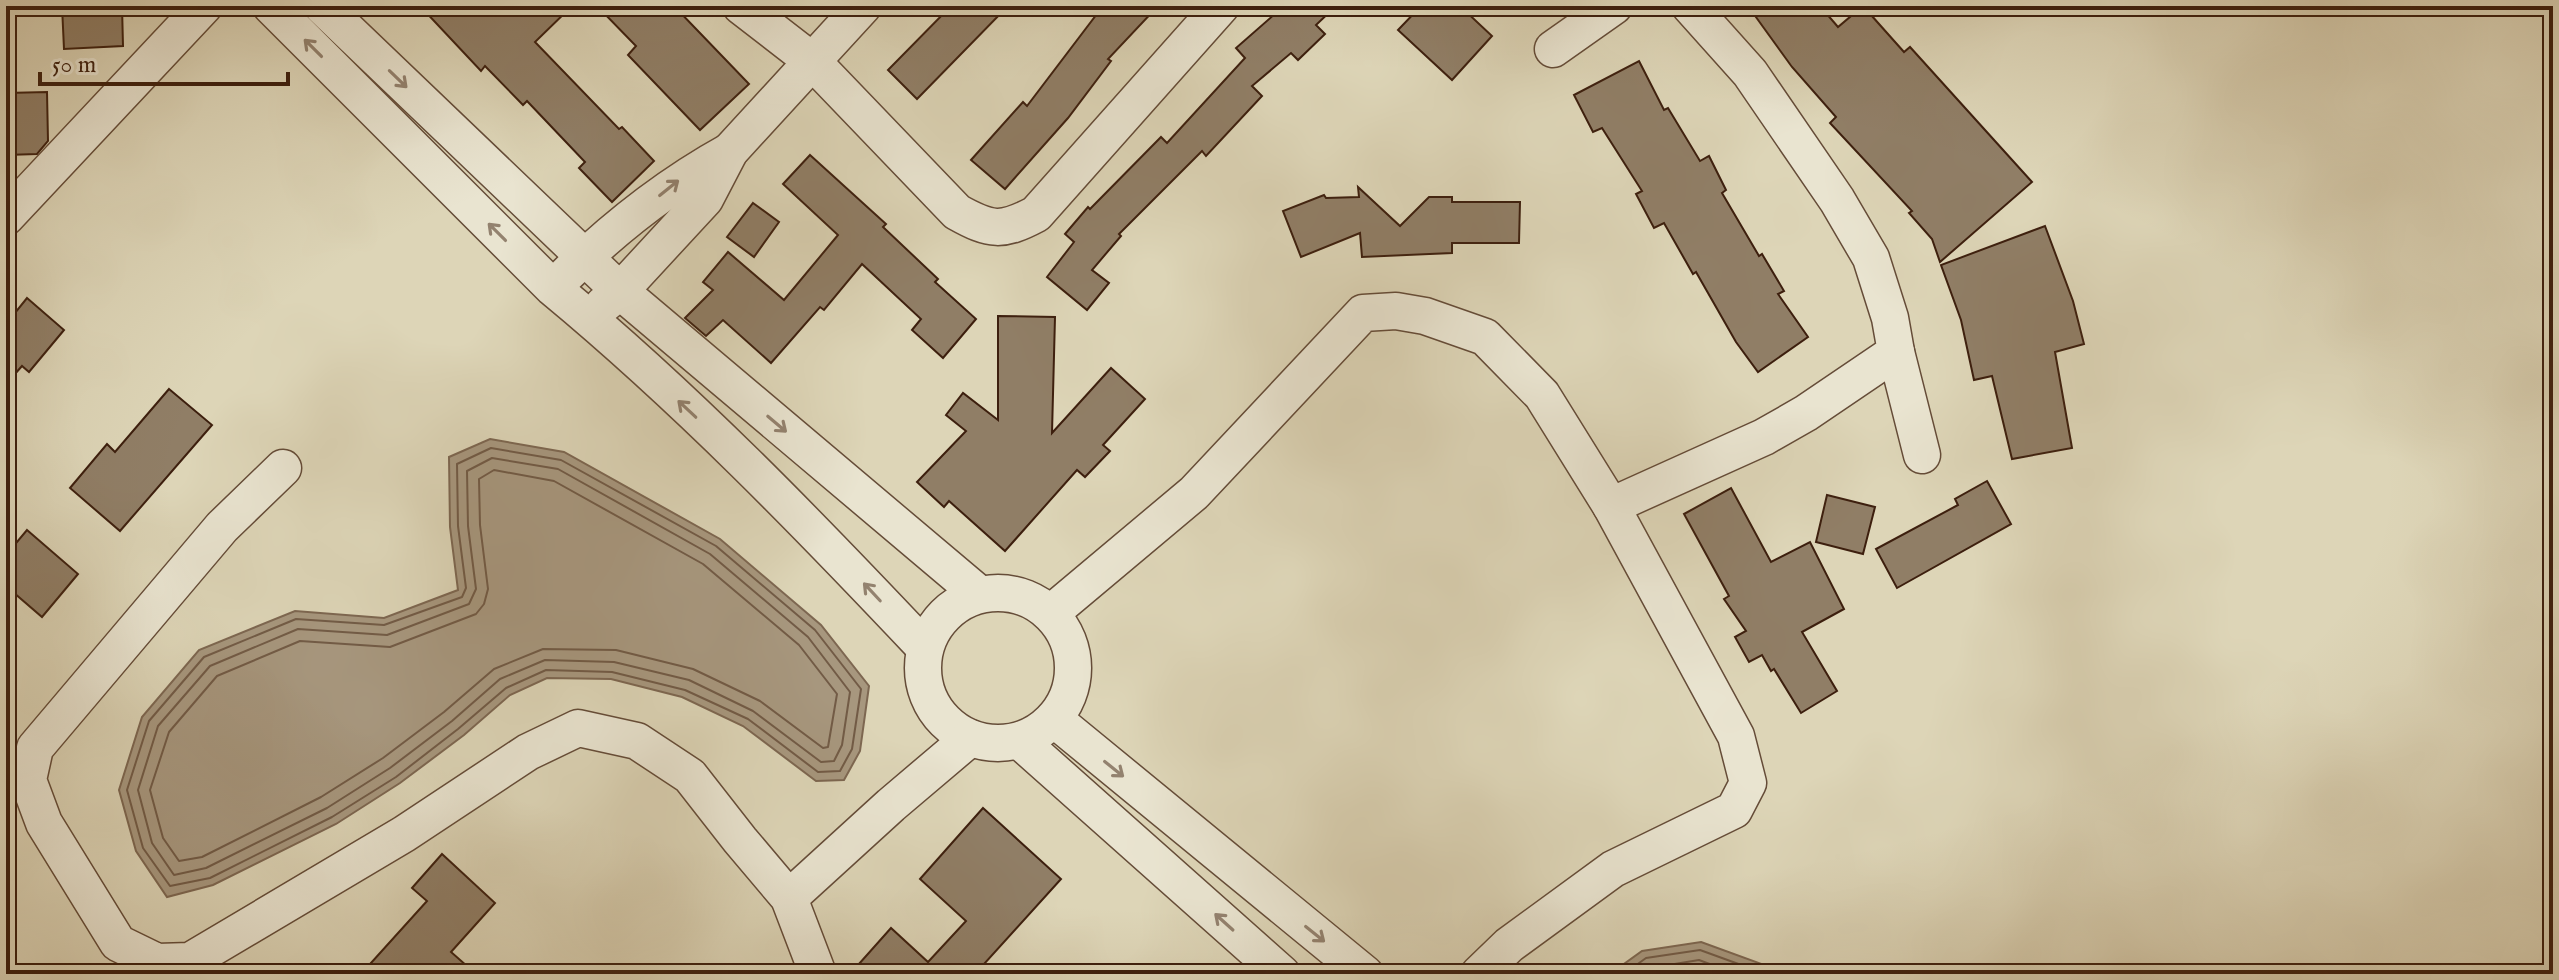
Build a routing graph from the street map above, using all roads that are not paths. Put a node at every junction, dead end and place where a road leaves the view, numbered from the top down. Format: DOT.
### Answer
graph roads {
  1 [pos="204,6"];
  2 [pos="271,6"];
  3 [pos="322,6"];
  4 [pos="741,6"];
  5 [pos="863,6"];
  6 [pos="1221,6"];
  7 [pos="1614,6"];
  8 [pos="1690,6"];
  9 [pos="1553,49"];
  10 [pos="812,61"];
  11 [pos="730,151"];
  12 [pos="7,215"];
  13 [pos="584,257"];
  14 [pos="553,288"];
  15 [pos="620,291"];
  16 [pos="588,317"];
  17 [pos="1896,352"];
  18 [pos="1922,455"];
  19 [pos="283,468"];
  20 [pos="1611,506"];
  21 [pos="979,594"];
  22 [pos="1051,613"];
  23 [pos="925,648"];
  24 [pos="1054,719"];
  25 [pos="970,738"];
  26 [pos="1020,741"];
  27 [pos="789,898"];
  28 [pos="818,974"];
  29 [pos="1282,974"];
  30 [pos="1365,974"];
  31 [pos="1479,974"];
  1 -- 12 [label="street"];
  14 -- 2 [label="street, one-way"];
  3 -- 13 [label="street, one-way"];
  4 -- 10 [label="street"];
  5 -- 10 [label="street"];
  6 -- 10 [label="street"];
  7 -- 9 [label="street"];
  8 -- 17 [label="street"];
  10 -- 11 [label="street"];
  13 -- 11 [label="street, one-way"];
  11 -- 15 [label="street"];
  13 -- 14 [label="street"];
  13 -- 15 [label="street"];
  14 -- 16 [label="street"];
  15 -- 16 [label="street"];
  15 -- 21 [label="street, one-way"];
  23 -- 16 [label="street, one-way"];
  17 -- 18 [label="street"];
  17 -- 20 [label="street"];
  19 -- 27 [label="street"];
  20 -- 22 [label="street"];
  20 -- 31 [label="street"];
  21 -- 22 [label="street"];
  21 -- 23 [label="street"];
  22 -- 24 [label="street"];
  23 -- 25 [label="street"];
  24 -- 26 [label="street"];
  24 -- 30 [label="street, one-way"];
  25 -- 26 [label="street"];
  25 -- 27 [label="street"];
  29 -- 26 [label="street, one-way"];
  27 -- 28 [label="street"];
}
